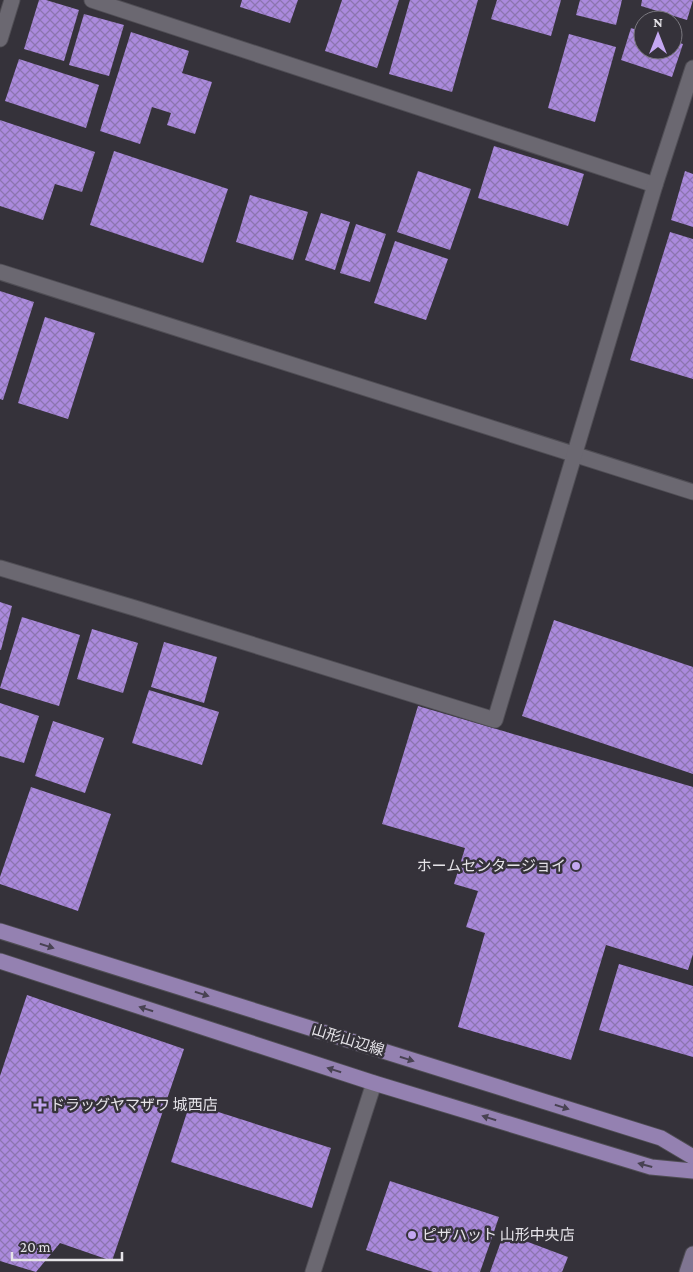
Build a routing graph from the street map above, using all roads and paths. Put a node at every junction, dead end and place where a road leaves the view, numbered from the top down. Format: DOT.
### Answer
graph roads {
  1 [pos="12,0"];
  2 [pos="92,0"];
  3 [pos="0,39"];
  4 [pos="693,68"];
  5 [pos="655,185"];
  6 [pos="0,272"];
  7 [pos="575,454"];
  8 [pos="693,492"];
  9 [pos="0,568"];
  10 [pos="0,931"];
  11 [pos="0,961"];
  12 [pos="374,1083"];
  13 [pos="693,1157"];
  14 [pos="693,1171"];
  15 [pos="693,1254"];
  16 [pos="313,1272"];
  17 [pos="687,1272"];
  1 -- 3 [label="street"];
  2 -- 5 [label="street"];
  4 -- 5 [label="street"];
  5 -- 7 [label="street"];
  6 -- 7 [label="street"];
  7 -- 8 [label="street"];
  7 -- 9 [label="street"];
  10 -- 13 [label="main road, 山形山辺線, one-way"];
  12 -- 11 [label="main road, one-way"];
  14 -- 12 [label="main road, one-way"];
  12 -- 16 [label="street"];
  15 -- 17 [label="street"];
}
